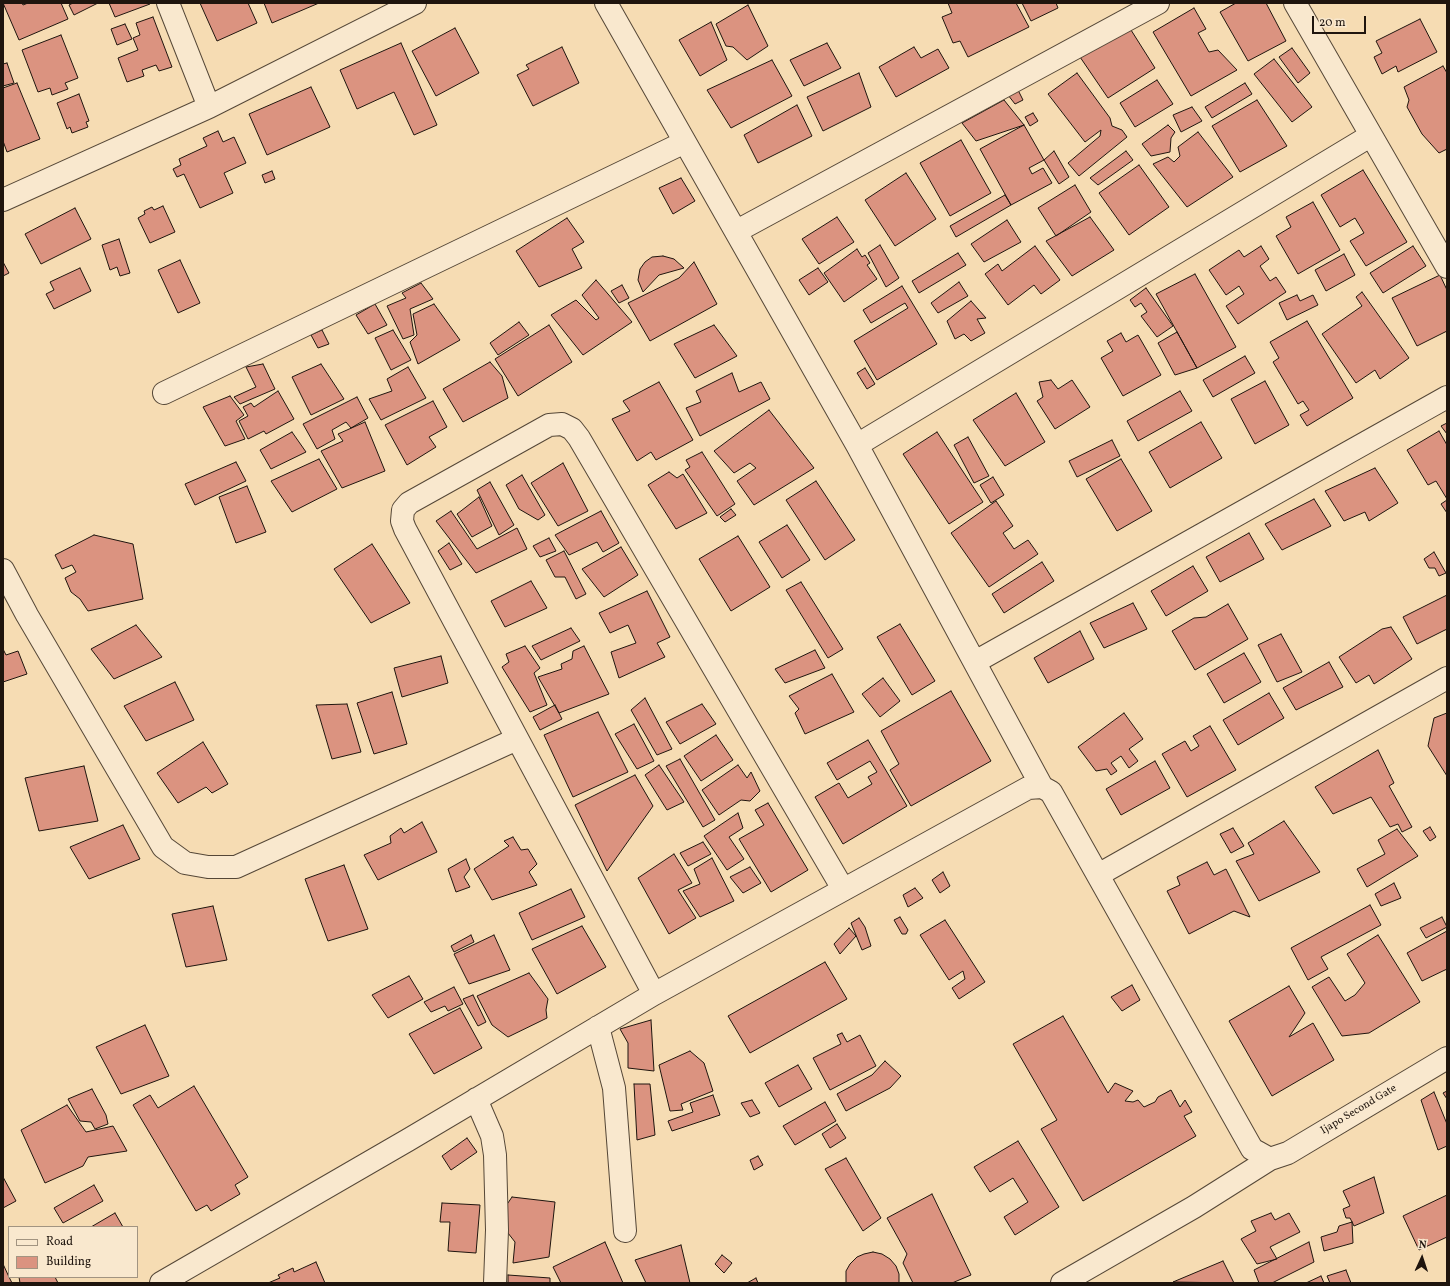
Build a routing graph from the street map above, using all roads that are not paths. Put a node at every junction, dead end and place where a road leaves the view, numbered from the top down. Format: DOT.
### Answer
graph roads {
  1 [pos="168,3"];
  2 [pos="415,3"];
  3 [pos="606,3"];
  4 [pos="1158,3"];
  5 [pos="1295,3"];
  6 [pos="209,107"];
  7 [pos="1370,136"];
  8 [pos="685,142"];
  9 [pos="3,200"];
  10 [pos="737,231"];
  11 [pos="1447,267"];
  12 [pos="164,393"];
  13 [pos="1447,397"];
  14 [pos="857,445"];
  15 [pos="3,570"];
  16 [pos="975,662"];
  17 [pos="1447,678"];
  18 [pos="517,740"];
  19 [pos="1042,787"];
  20 [pos="1098,875"];
  21 [pos="842,889"];
  22 [pos="654,994"];
  23 [pos="598,1027"];
  24 [pos="1447,1058"];
  25 [pos="476,1099"];
  26 [pos="1270,1159"];
  27 [pos="625,1231"];
  28 [pos="161,1283"];
  29 [pos="495,1283"];
  30 [pos="1062,1283"];
  1 -- 6 [label="street"];
  2 -- 6 [label="street"];
  3 -- 8 [label="street"];
  4 -- 10 [label="street"];
  5 -- 7 [label="street"];
  6 -- 9 [label="street"];
  7 -- 11 [label="street"];
  7 -- 14 [label="street"];
  8 -- 10 [label="street"];
  8 -- 12 [label="street"];
  10 -- 14 [label="street"];
  13 -- 16 [label="street"];
  14 -- 16 [label="street"];
  15 -- 18 [label="street"];
  16 -- 19 [label="street"];
  17 -- 20 [label="street"];
  18 -- 21 [label="street"];
  18 -- 22 [label="street"];
  19 -- 20 [label="street"];
  19 -- 21 [label="street"];
  20 -- 26 [label="street"];
  21 -- 22 [label="street"];
  22 -- 23 [label="street"];
  23 -- 25 [label="street"];
  23 -- 27 [label="street"];
  24 -- 26 [label="street, Ijapo Second Gate"];
  25 -- 28 [label="street"];
  25 -- 29 [label="street"];
  26 -- 30 [label="street, Ijapo Second Gate"];
}
